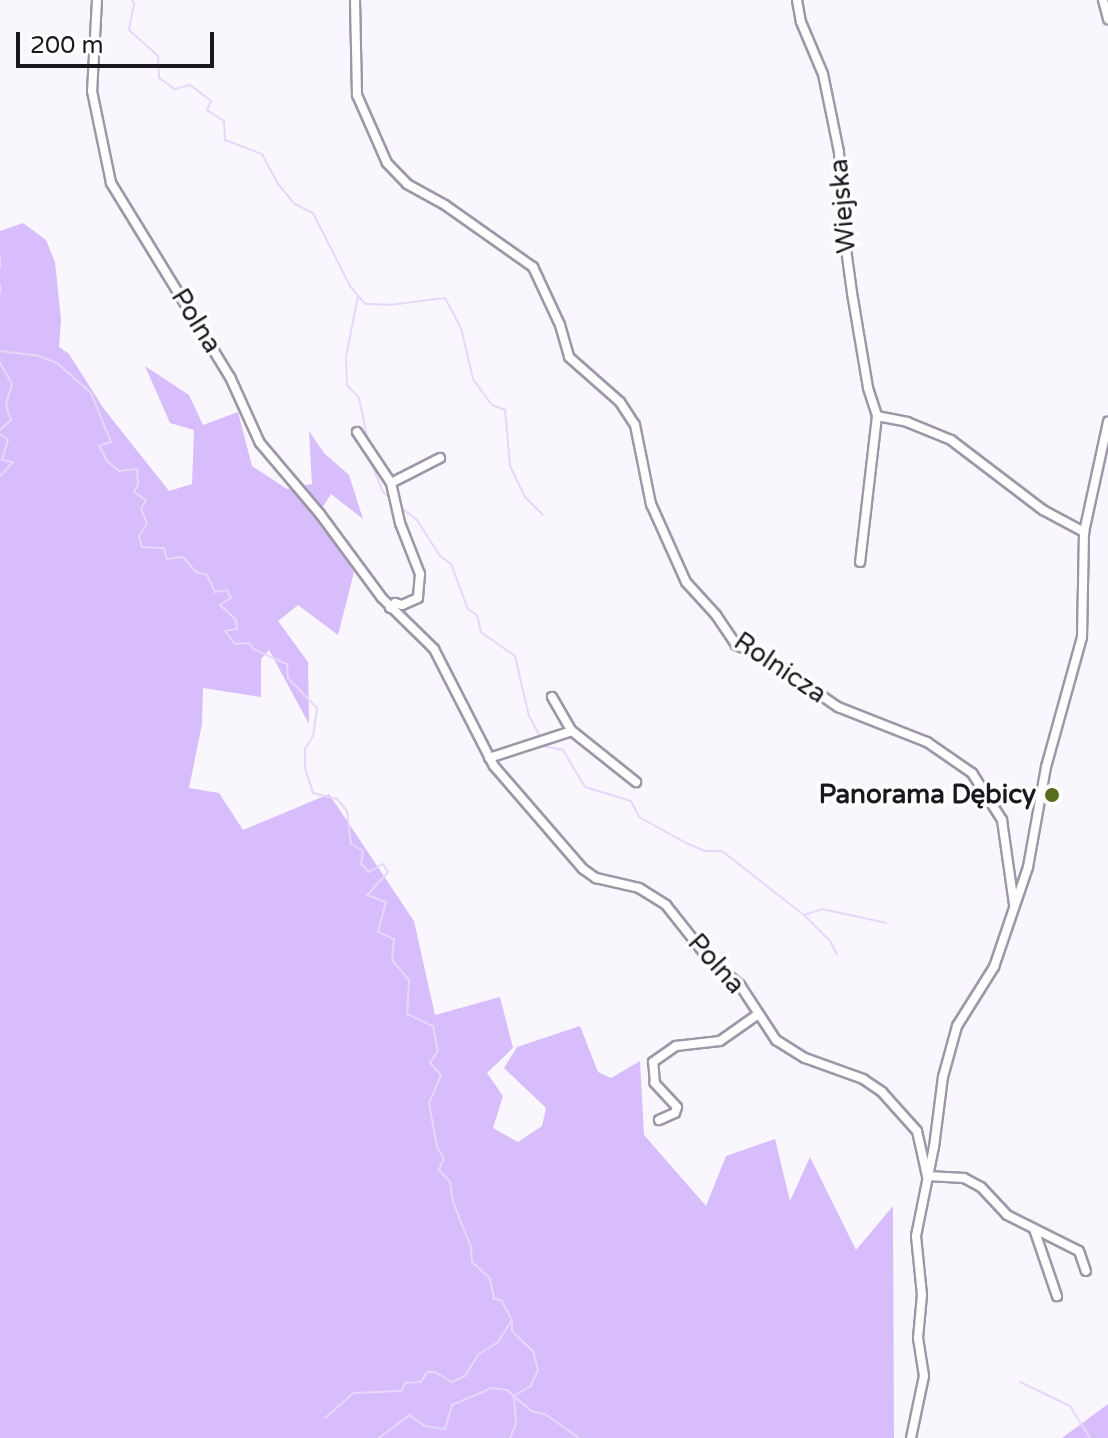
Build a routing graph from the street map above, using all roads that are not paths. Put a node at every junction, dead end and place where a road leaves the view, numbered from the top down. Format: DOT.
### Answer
graph roads {
  1 [pos="97,0"];
  2 [pos="355,0"];
  3 [pos="797,0"];
  4 [pos="1103,0"];
  5 [pos="1108,19"];
  6 [pos="877,416"];
  7 [pos="1108,422"];
  8 [pos="357,432"];
  9 [pos="440,458"];
  10 [pos="391,483"];
  11 [pos="1084,532"];
  12 [pos="860,562"];
  13 [pos="390,608"];
  14 [pos="552,697"];
  15 [pos="572,731"];
  16 [pos="489,758"];
  17 [pos="636,782"];
  18 [pos="1014,904"];
  19 [pos="757,1015"];
  20 [pos="659,1120"];
  21 [pos="927,1176"];
  22 [pos="1034,1229"];
  23 [pos="1086,1271"];
  24 [pos="1057,1296"];
  25 [pos="911,1438"];
  1 -- 13 [label="street, Polna"];
  2 -- 18 [label="street, Rolnicza"];
  3 -- 6 [label="street, Wiejska"];
  4 -- 5 [label="street"];
  6 -- 11 [label="street"];
  6 -- 12 [label="street, Wiejska"];
  7 -- 11 [label="street"];
  8 -- 10 [label="street"];
  9 -- 10 [label="street"];
  10 -- 13 [label="street"];
  11 -- 18 [label="street"];
  13 -- 16 [label="street, Polna"];
  14 -- 15 [label="street"];
  15 -- 16 [label="street"];
  15 -- 17 [label="street"];
  16 -- 19 [label="street, Polna"];
  18 -- 21 [label="street"];
  19 -- 20 [label="street"];
  19 -- 21 [label="street, Polna"];
  21 -- 22 [label="street"];
  21 -- 25 [label="street"];
  22 -- 23 [label="street"];
  22 -- 24 [label="street"];
}
